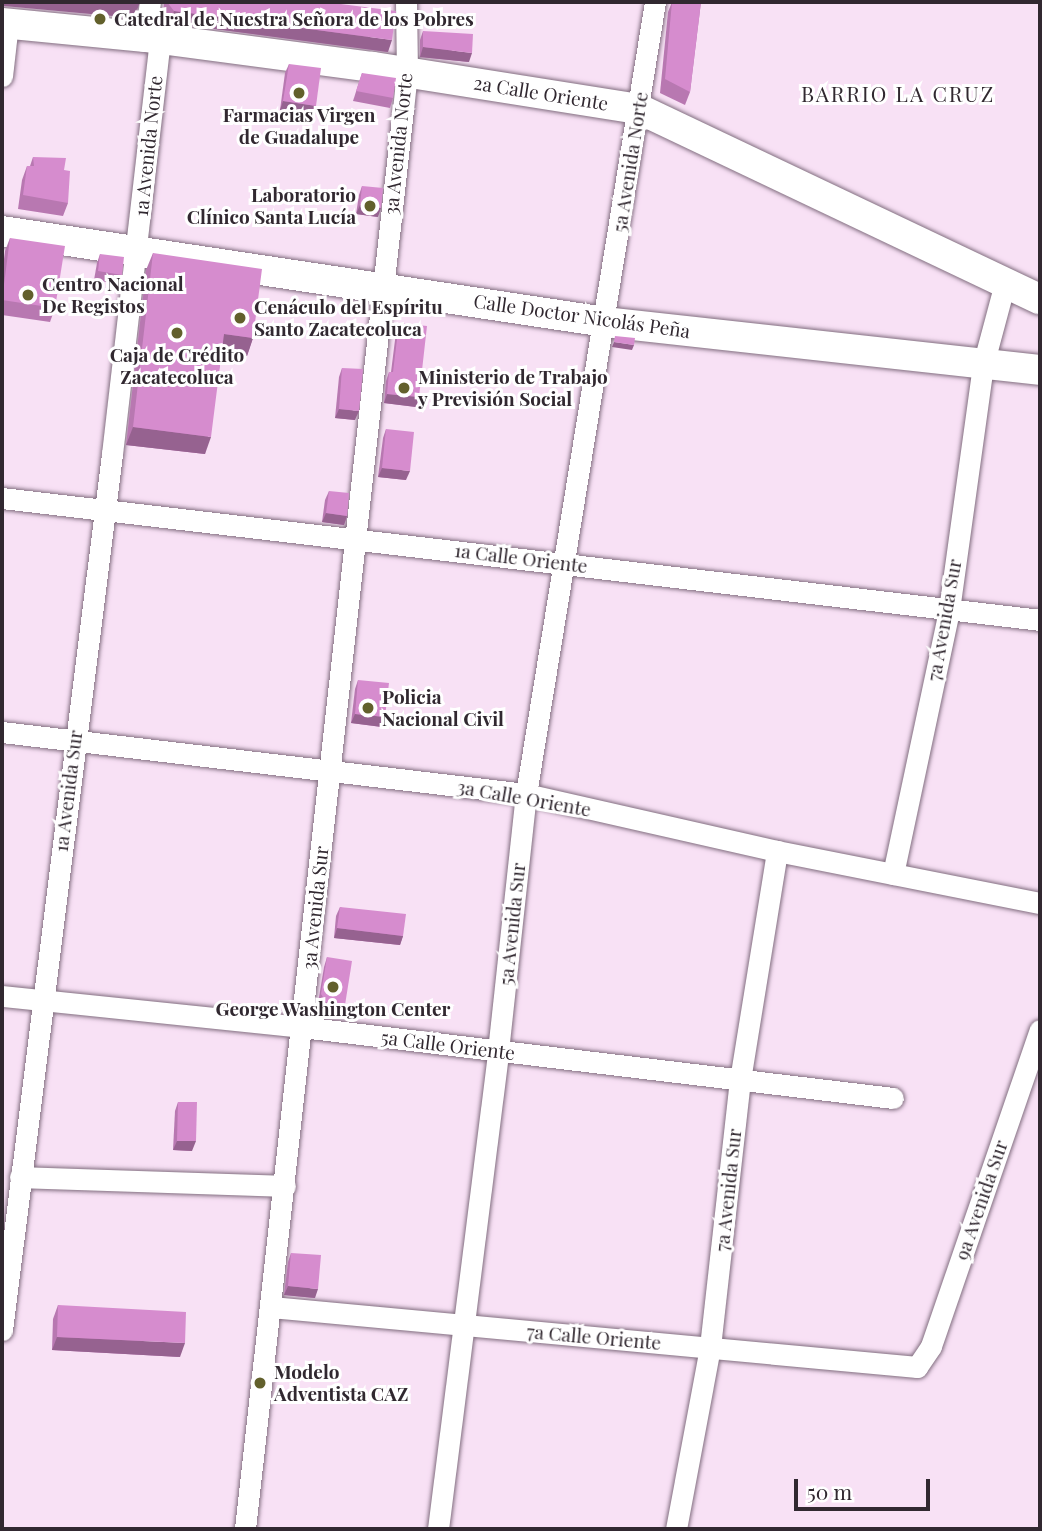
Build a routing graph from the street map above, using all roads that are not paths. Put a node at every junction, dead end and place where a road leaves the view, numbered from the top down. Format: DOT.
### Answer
graph roads {
  1 [pos="150,2"];
  2 [pos="406,2"];
  3 [pos="655,2"];
  4 [pos="5,23"];
  5 [pos="152,38"];
  6 [pos="407,72"];
  7 [pos="2,76"];
  8 [pos="639,109"];
  9 [pos="2,230"];
  10 [pos="136,252"];
  11 [pos="1004,284"];
  12 [pos="382,286"];
  13 [pos="1040,299"];
  14 [pos="605,322"];
  15 [pos="983,365"];
  16 [pos="1040,370"];
  17 [pos="2,498"];
  18 [pos="103,510"];
  19 [pos="356,538"];
  20 [pos="565,562"];
  21 [pos="948,610"];
  22 [pos="1040,620"];
  23 [pos="2,732"];
  24 [pos="74,742"];
  25 [pos="329,771"];
  26 [pos="526,794"];
  27 [pos="777,851"];
  28 [pos="893,874"];
  29 [pos="1040,903"];
  30 [pos="2,996"];
  31 [pos="42,999"];
  32 [pos="302,1027"];
  33 [pos="1040,1030"];
  34 [pos="498,1051"];
  35 [pos="740,1080"];
  36 [pos="893,1098"];
  37 [pos="20,1177"];
  38 [pos="285,1186"];
  39 [pos="6,1266"];
  40 [pos="271,1307"];
  41 [pos="464,1326"];
  42 [pos="2,1330"];
  43 [pos="710,1347"];
  44 [pos="917,1367"];
  45 [pos="245,1529"];
  46 [pos="438,1529"];
  47 [pos="676,1529"];
  1 -- 5 [label="street, 1a Avenida Norte"];
  2 -- 6 [label="street, 3a Avenida Norte"];
  3 -- 8 [label="street, 5a Avenida Norte"];
  4 -- 5 [label="main road, 2a Calle Oriente"];
  4 -- 7 [label="street"];
  5 -- 6 [label="main road, 2a Calle Oriente"];
  5 -- 10 [label="street, 1a Avenida Norte"];
  6 -- 8 [label="main road, 2a Calle Oriente"];
  6 -- 12 [label="street, 3a Avenida Norte"];
  8 -- 11 [label="main road, 2a Calle Oriente"];
  8 -- 14 [label="street, 5a Avenida Norte"];
  9 -- 10 [label="main road, Calle Doctor Nicolás Peña"];
  10 -- 12 [label="main road, Calle Doctor Nicolás Peña"];
  10 -- 18 [label="street, 1a Avenida Sur"];
  11 -- 13 [label="main road, 2a Calle Oriente"];
  11 -- 15 [label="street, 7a Avenida Sur"];
  12 -- 14 [label="main road, Calle Doctor Nicolás Peña"];
  12 -- 19 [label="street, 3a Avenida Sur"];
  14 -- 15 [label="main road, Calle Doctor Nicolás Peña"];
  14 -- 20 [label="street, 5a Avenida Sur"];
  15 -- 16 [label="main road, Calle Doctor Nicolás Peña"];
  15 -- 21 [label="street, 7a Avenida Sur"];
  17 -- 18 [label="street, 1a Calle Oriente"];
  18 -- 19 [label="street, 1a Calle Oriente"];
  18 -- 24 [label="street, 1a Avenida Sur"];
  19 -- 20 [label="street, 1a Calle Oriente"];
  19 -- 25 [label="street, 3a Avenida Sur"];
  20 -- 21 [label="street, 1a Calle Oriente"];
  20 -- 26 [label="street, 5a Avenida Sur"];
  21 -- 22 [label="street, 1a Calle Oriente"];
  21 -- 28 [label="street, 7a Avenida Sur"];
  23 -- 24 [label="street, 3a Calle Oriente"];
  24 -- 25 [label="street, 3a Calle Oriente"];
  24 -- 31 [label="street, 1a Avenida Sur"];
  25 -- 26 [label="street, 3a Calle Oriente"];
  25 -- 32 [label="street, 3a Avenida Sur"];
  26 -- 27 [label="street, 3a Calle Oriente"];
  26 -- 34 [label="street, 5a Avenida Sur"];
  27 -- 28 [label="street, 3a Calle Oriente"];
  27 -- 35 [label="street, 7a Avenida Sur"];
  28 -- 29 [label="street, 3a Calle Oriente"];
  30 -- 31 [label="street, 5a Calle Oriente"];
  31 -- 32 [label="street, 5a Calle Oriente"];
  31 -- 37 [label="street, 1a Avenida Sur"];
  32 -- 34 [label="street, 5a Calle Oriente"];
  32 -- 38 [label="street, 3a Avenida Sur"];
  33 -- 44 [label="street, 9a Avenida Sur"];
  34 -- 35 [label="street, 5a Calle Oriente"];
  34 -- 41 [label="street, 5a Avenida Sur"];
  35 -- 36 [label="street, 5a Calle Oriente"];
  35 -- 43 [label="street, 7a Avenida Sur"];
  37 -- 38 [label="street"];
  37 -- 39 [label="street, 1a Avenida Sur"];
  38 -- 40 [label="street, 3a Avenida Sur"];
  39 -- 42 [label="street, 1a Avenida Sur"];
  40 -- 41 [label="street, 7a Calle Oriente"];
  40 -- 45 [label="street, 3a Avenida Sur"];
  41 -- 43 [label="street, 7a Calle Oriente"];
  41 -- 46 [label="street, 5a Avenida Sur"];
  43 -- 44 [label="street, 7a Calle Oriente"];
  43 -- 47 [label="street, 7a Avenida Sur"];
}
